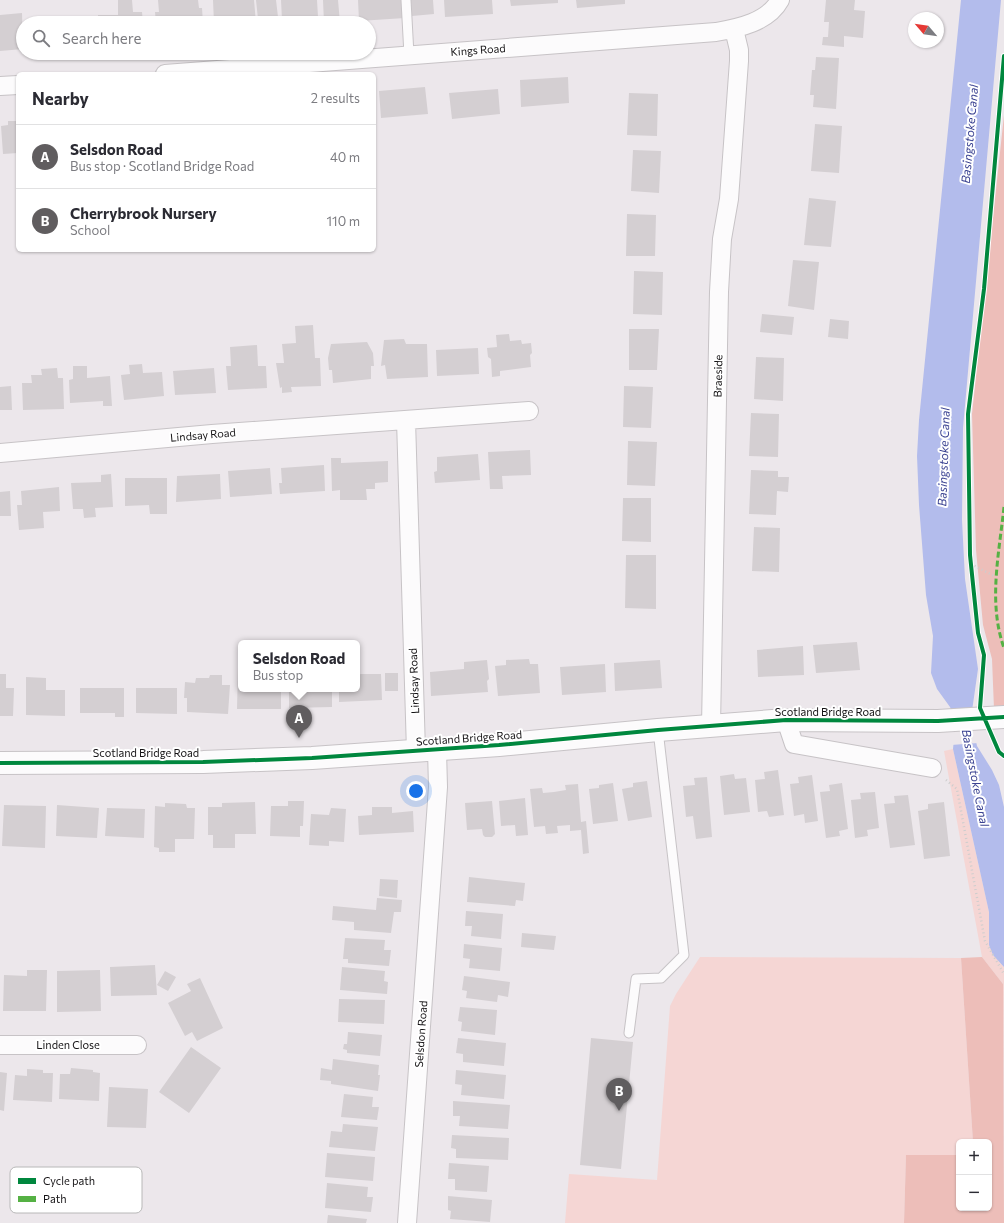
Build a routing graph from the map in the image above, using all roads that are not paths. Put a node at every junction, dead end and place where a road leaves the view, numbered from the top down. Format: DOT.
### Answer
graph roads {
  1 [pos="406,0"];
  2 [pos="780,0"];
  3 [pos="734,29"];
  4 [pos="409,55"];
  5 [pos="376,58"];
  6 [pos="345,60"];
  7 [pos="191,72"];
  8 [pos="16,85"];
  9 [pos="0,86"];
  10 [pos="529,411"];
  11 [pos="406,420"];
  12 [pos="0,453"];
  13 [pos="1004,717"];
  14 [pos="786,720"];
  15 [pos="711,726"];
  16 [pos="658,730"];
  17 [pos="426,750"];
  18 [pos="0,763"];
  19 [pos="932,768"];
  20 [pos="629,1034"];
  21 [pos="0,1045"];
  22 [pos="136,1045"];
  23 [pos="407,1223"];
  1 -- 4 [label="lane"];
  2 -- 3 [label="street, Kings Road"];
  3 -- 4 [label="street, Kings Road"];
  3 -- 15 [label="street, Braeside"];
  4 -- 5 [label="street, Kings Road"];
  6 -- 7 [label="street, Kings Road"];
  8 -- 9 [label="street"];
  10 -- 11 [label="street, Lindsay Road"];
  11 -- 12 [label="street, Lindsay Road"];
  11 -- 17 [label="street, Lindsay Road"];
  13 -- 14 [label="street, Scotland Bridge Road"];
  14 -- 15 [label="street, Scotland Bridge Road"];
  14 -- 19 [label="street, Scotland Bridge Road"];
  15 -- 16 [label="street, Scotland Bridge Road"];
  16 -- 17 [label="street, Scotland Bridge Road"];
  16 -- 20 [label="lane"];
  17 -- 18 [label="street, Scotland Bridge Road"];
  17 -- 23 [label="street, Selsdon Road"];
  21 -- 22 [label="street, Linden Close"];
}
